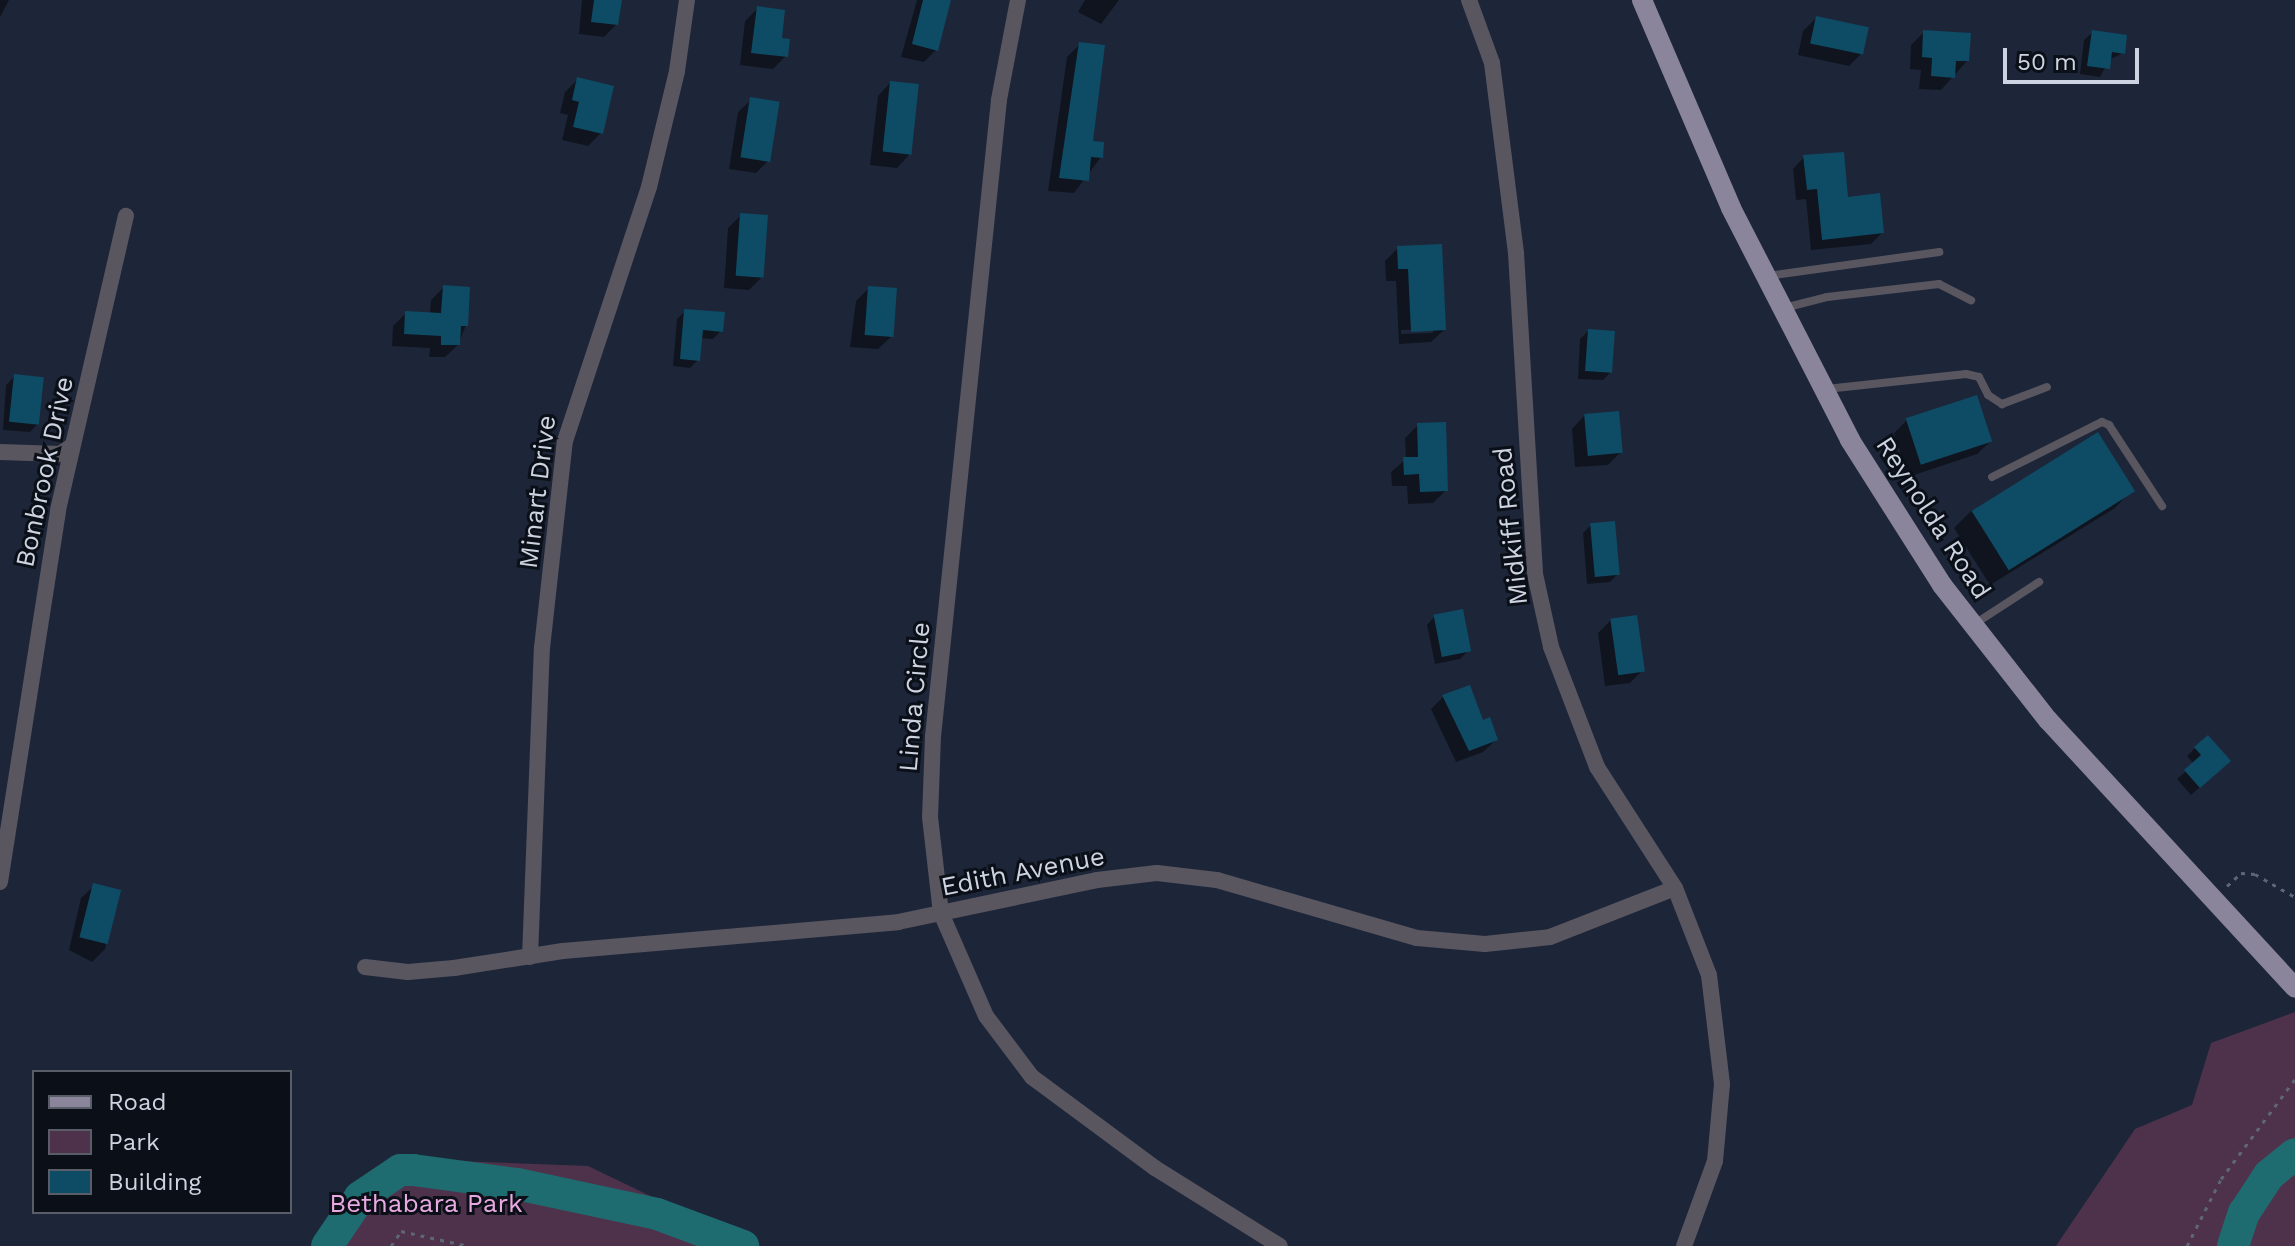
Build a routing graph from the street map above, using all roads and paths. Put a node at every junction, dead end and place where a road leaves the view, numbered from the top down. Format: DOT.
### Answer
graph roads {
  1 [pos="687,0"];
  2 [pos="1018,0"];
  3 [pos="1469,0"];
  4 [pos="1642,0"];
  5 [pos="126,216"];
  6 [pos="1939,252"];
  7 [pos="1767,276"];
  8 [pos="1971,300"];
  9 [pos="1783,309"];
  10 [pos="2047,387"];
  11 [pos="1824,389"];
  12 [pos="72,446"];
  13 [pos="0,452"];
  14 [pos="1992,477"];
  15 [pos="2162,506"];
  16 [pos="2039,582"];
  17 [pos="1972,626"];
  18 [pos="0,882"];
  19 [pos="1675,888"];
  20 [pos="2295,897"];
  21 [pos="2213,899"];
  22 [pos="941,913"];
  23 [pos="530,957"];
  24 [pos="365,967"];
  25 [pos="2295,988"];
  26 [pos="2295,1079"];
  27 [pos="391,1246"];
  28 [pos="468,1246"];
  29 [pos="1280,1246"];
  30 [pos="1684,1246"];
  31 [pos="2187,1246"];
  1 -- 23 [label="street, Minart Drive"];
  2 -- 22 [label="street, Linda Circle"];
  3 -- 19 [label="street, Midkiff Road"];
  4 -- 7 [label="main road, Reynolda Road"];
  5 -- 12 [label="street, Bonbrook Drive"];
  6 -- 7 [label="lane"];
  7 -- 9 [label="main road, Reynolda Road"];
  8 -- 9 [label="lane"];
  9 -- 11 [label="main road, Reynolda Road"];
  10 -- 11 [label="lane"];
  11 -- 17 [label="main road, Reynolda Road"];
  12 -- 13 [label="street"];
  12 -- 18 [label="street, Bonbrook Drive"];
  14 -- 15 [label="lane"];
  16 -- 17 [label="lane"];
  17 -- 21 [label="main road, Reynolda Road"];
  19 -- 22 [label="street, Edith Avenue"];
  19 -- 30 [label="street, Midkiff Road"];
  20 -- 21 [label="path"];
  21 -- 25 [label="main road, Reynolda Road"];
  22 -- 23 [label="street, Edith Avenue"];
  22 -- 29 [label="street, Linda Circle"];
  23 -- 24 [label="street, Edith Avenue"];
  26 -- 31 [label="path"];
  27 -- 28 [label="path"];
}
